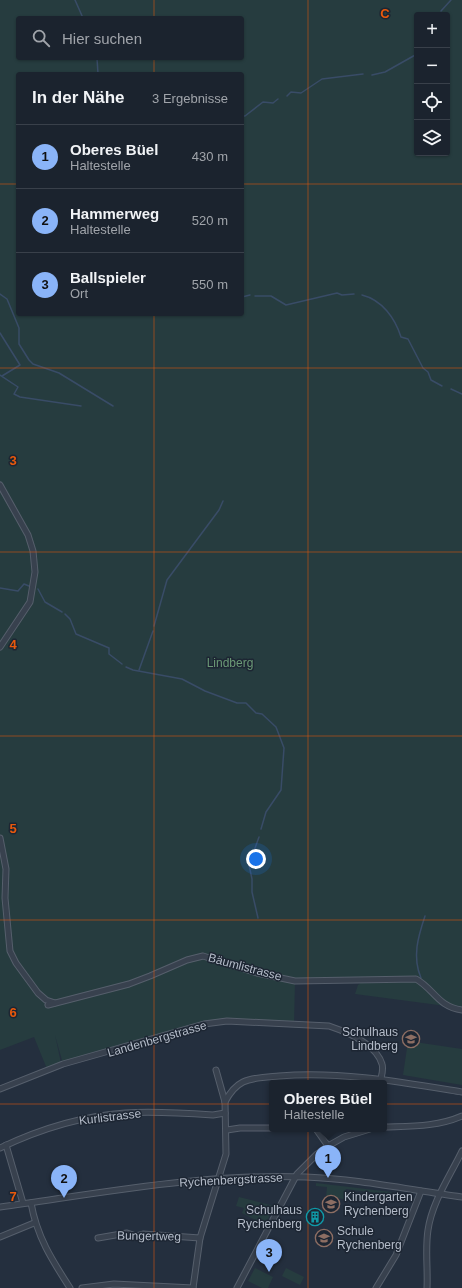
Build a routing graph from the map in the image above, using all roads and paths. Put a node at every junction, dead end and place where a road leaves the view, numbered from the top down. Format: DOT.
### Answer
graph roads {
  1 [pos="0,484"];
  2 [pos="0,646"];
  3 [pos="0,838"];
  4 [pos="2,899"];
  5 [pos="55,1003"];
  6 [pos="48,1005"];
  7 [pos="462,1010"];
  8 [pos="216,1070"];
  9 [pos="370,1080"];
  10 [pos="380,1080"];
  11 [pos="387,1082"];
  12 [pos="0,1090"];
  13 [pos="462,1092"];
  14 [pos="225,1102"];
  15 [pos="225,1113"];
  16 [pos="462,1116"];
  17 [pos="387,1127"];
  18 [pos="269,1128"];
  19 [pos="227,1130"];
  20 [pos="318,1132"];
  21 [pos="361,1132"];
  22 [pos="6,1145"];
  23 [pos="328,1146"];
  24 [pos="0,1148"];
  25 [pos="462,1151"];
  26 [pos="295,1177"];
  27 [pos="219,1179"];
  28 [pos="421,1191"];
  29 [pos="440,1194"];
  30 [pos="462,1197"];
  31 [pos="23,1203"];
  32 [pos="32,1203"];
  33 [pos="0,1207"];
  34 [pos="34,1223"];
  35 [pos="0,1237"];
  36 [pos="98,1238"];
  37 [pos="200,1238"];
  38 [pos="70,1288"];
  39 [pos="82,1288"];
  40 [pos="193,1288"];
  41 [pos="237,1288"];
  42 [pos="376,1288"];
  43 [pos="426,1288"];
  1 -- 2 [label="street"];
  3 -- 4 [label="street"];
  4 -- 5 [label="street"];
  5 -- 6 [label="street, Bäumlistrasse"];
  5 -- 7 [label="street, Bäumlistrasse"];
  8 -- 14 [label="street"];
  9 -- 14 [label="street"];
  10 -- 12 [label="street, Landenbergstrasse"];
  11 -- 13 [label="street"];
  14 -- 15 [label="street"];
  15 -- 19 [label="street"];
  15 -- 22 [label="street, Kurlistrasse"];
  16 -- 17 [label="street"];
  18 -- 19 [label="street"];
  19 -- 27 [label="street"];
  20 -- 23 [label="street"];
  21 -- 23 [label="street"];
  22 -- 24 [label="street, Kurlistrasse"];
  22 -- 31 [label="street"];
  23 -- 26 [label="street"];
  25 -- 29 [label="street"];
  26 -- 27 [label="street, Rychenbergstrasse"];
  26 -- 28 [label="street, Rychenbergstrasse"];
  26 -- 41 [label="street"];
  27 -- 32 [label="street, Rychenbergstrasse"];
  27 -- 37 [label="street"];
  28 -- 29 [label="street, Rychenbergstrasse"];
  28 -- 42 [label="street"];
  29 -- 30 [label="street, Rychenbergstrasse"];
  29 -- 43 [label="street"];
  31 -- 32 [label="street, Rychenbergstrasse"];
  31 -- 33 [label="street, Rychenbergstrasse"];
  32 -- 34 [label="street"];
  34 -- 35 [label="street"];
  34 -- 38 [label="street"];
  36 -- 37 [label="street, Bungertweg"];
  37 -- 40 [label="street"];
  39 -- 40 [label="street"];
}
